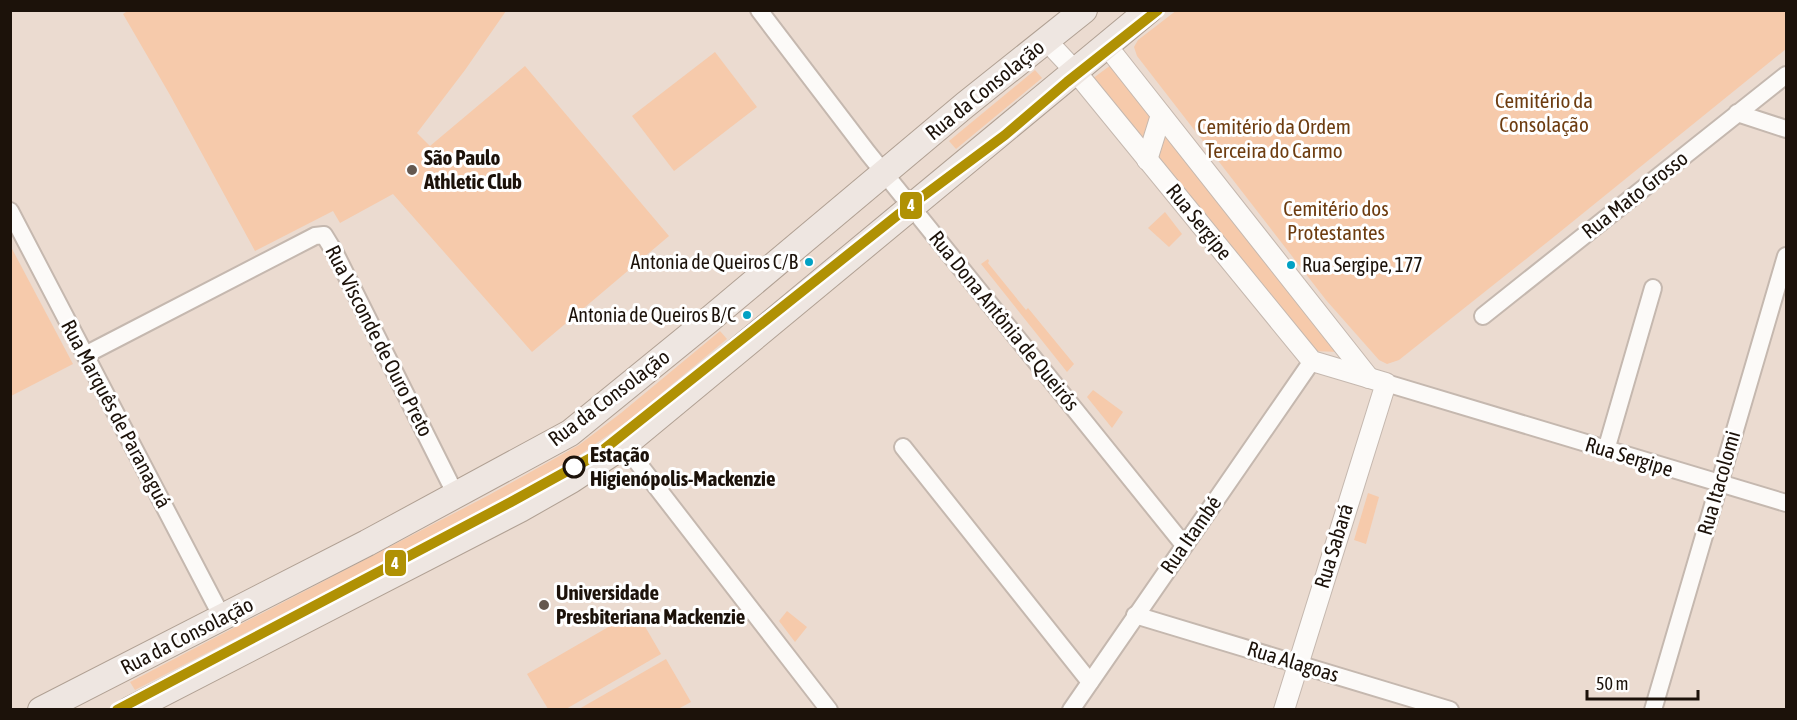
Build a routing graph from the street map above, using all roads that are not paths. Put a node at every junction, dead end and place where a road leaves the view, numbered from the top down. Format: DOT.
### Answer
graph roads {
  1 [pos="759,10"];
  2 [pos="1084,10"];
  3 [pos="1149,10"];
  4 [pos="1046,40"];
  5 [pos="1107,46"];
  6 [pos="1076,72"];
  7 [pos="1786,75"];
  8 [pos="1737,113"];
  9 [pos="1161,115"];
  10 [pos="1786,129"];
  11 [pos="1147,160"];
  12 [pos="884,173"];
  13 [pos="912,207"];
  14 [pos="10,211"];
  15 [pos="1786,256"];
  16 [pos="1653,288"];
  17 [pos="1483,316"];
  18 [pos="85,355"];
  19 [pos="1312,361"];
  20 [pos="1377,381"];
  21 [pos="624,445"];
  22 [pos="903,447"];
  23 [pos="1606,450"];
  24 [pos="1719,483"];
  25 [pos="456,495"];
  26 [pos="1786,503"];
  27 [pos="1184,545"];
  28 [pos="1135,615"];
  29 [pos="222,617"];
  30 [pos="1298,663"];
  31 [pos="1090,682"];
  32 [pos="41,710"];
  33 [pos="130,710"];
  34 [pos="829,710"];
  35 [pos="1071,710"];
  36 [pos="1284,710"];
  37 [pos="1450,710"];
  38 [pos="1653,710"];
  1 -- 12 [label="street, Rua Dona Antônia de Queirós"];
  2 -- 4 [label="main road, Rua da Consolação"];
  3 -- 5 [label="main road, Rua da Consolação"];
  4 -- 6 [label="street, Rua Sergipe"];
  4 -- 12 [label="main road, Rua da Consolação"];
  5 -- 6 [label="main road, Rua da Consolação"];
  5 -- 9 [label="street, Rua Sergipe"];
  6 -- 11 [label="street, Rua Sergipe"];
  6 -- 13 [label="main road, Rua da Consolação"];
  7 -- 8 [label="street, Rua Mato Grosso"];
  8 -- 10 [label="street"];
  8 -- 17 [label="street, Rua Mato Grosso"];
  9 -- 11 [label="street"];
  9 -- 20 [label="street, Rua Sergipe"];
  11 -- 19 [label="street, Rua Sergipe"];
  12 -- 13 [label="street, Rua Dona Antônia de Queirós"];
  12 -- 25 [label="main road, Rua da Consolação"];
  13 -- 21 [label="main road, Rua da Consolação"];
  13 -- 27 [label="street, Rua Dona Antônia de Queirós"];
  14 -- 18 [label="street, Rua Marquês de Paranaguá"];
  15 -- 24 [label="street, Rua Itacolomi"];
  16 -- 23 [label="street"];
  18 -- 25 [label="street, Rua Visconde de Ouro Preto"];
  18 -- 29 [label="street, Rua Marquês de Paranaguá"];
  19 -- 20 [label="street, Rua Sergipe"];
  19 -- 27 [label="street, Rua Itambé"];
  20 -- 23 [label="street, Rua Sergipe"];
  20 -- 30 [label="street, Rua Sabará"];
  21 -- 33 [label="main road, Rua da Consolação"];
  21 -- 34 [label="street"];
  22 -- 31 [label="street"];
  23 -- 24 [label="street, Rua Sergipe"];
  24 -- 26 [label="street, Rua Sergipe"];
  24 -- 38 [label="street, Rua Itacolomi"];
  25 -- 29 [label="main road, Rua da Consolação"];
  27 -- 28 [label="street, Rua Itambé"];
  28 -- 30 [label="street, Rua Alagoas"];
  28 -- 31 [label="street, Rua Itambé"];
  29 -- 32 [label="main road, Rua da Consolação"];
  30 -- 36 [label="street, Rua Sabará"];
  30 -- 37 [label="street, Rua Alagoas"];
  31 -- 35 [label="street, Rua Itambé"];
}
